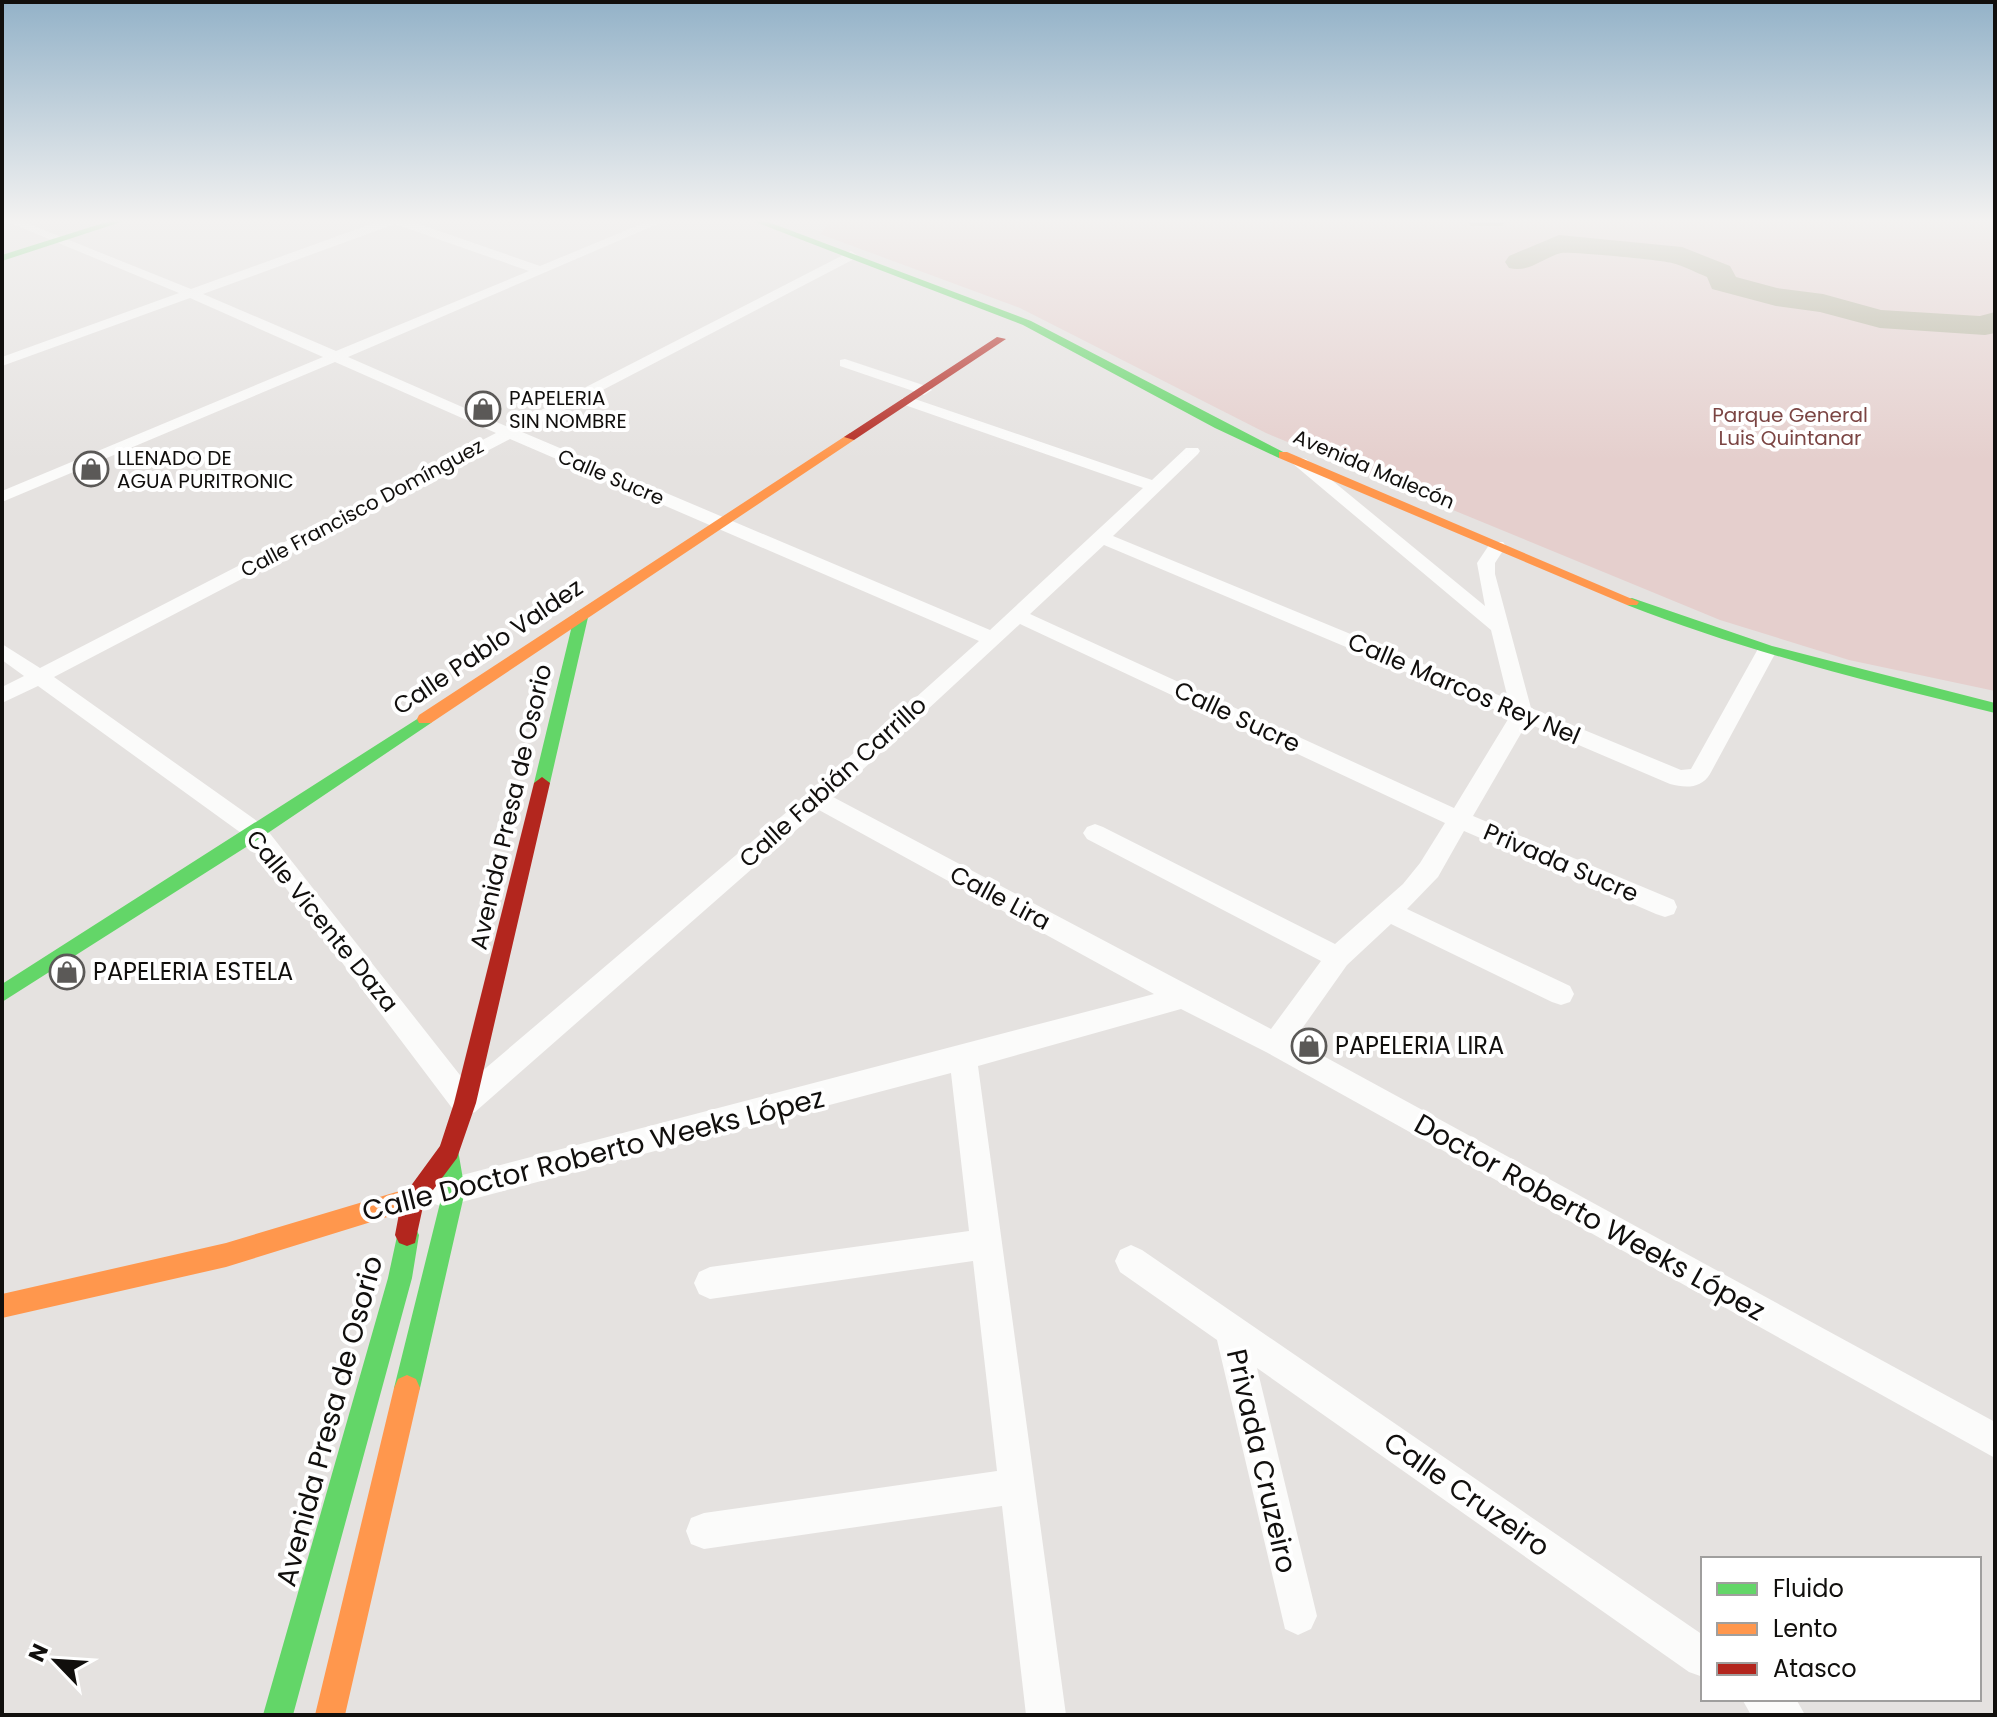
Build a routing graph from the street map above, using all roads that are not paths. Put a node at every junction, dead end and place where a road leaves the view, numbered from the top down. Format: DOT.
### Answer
graph roads {
  1 [pos="171,300"];
  2 [pos="206,300"];
  3 [pos="466,300"];
  4 [pos="763,300"];
  5 [pos="963,300"];
  6 [pos="1001,339"];
  7 [pos="335,357"];
  8 [pos="2,362"];
  9 [pos="845,363"];
  10 [pos="924,390"];
  11 [pos="907,401"];
  12 [pos="507,432"];
  13 [pos="1192,451"];
  14 [pos="1300,463"];
  15 [pos="1154,486"];
  16 [pos="2,497"];
  17 [pos="718,523"];
  18 [pos="1101,537"];
  19 [pos="1497,546"];
  20 [pos="582,613"];
  21 [pos="1018,616"];
  22 [pos="1497,626"];
  23 [pos="993,639"];
  24 [pos="2,650"];
  25 [pos="1766,652"];
  26 [pos="39,677"];
  27 [pos="2,696"];
  28 [pos="1995,708"];
  29 [pos="1522,714"];
  30 [pos="817,799"];
  31 [pos="1457,819"];
  32 [pos="256,832"];
  33 [pos="1095,833"];
  34 [pos="1665,907"];
  35 [pos="1390,912"];
  36 [pos="1338,958"];
  37 [pos="2,994"];
  38 [pos="1561,994"];
  39 [pos="1183,997"];
  40 [pos="1276,1044"];
  41 [pos="963,1058"];
  42 [pos="465,1103"];
  43 [pos="449,1151"];
  44 [pos="454,1191"];
  45 [pos="413,1198"];
  46 [pos="986,1244"];
  47 [pos="1131,1261"];
  48 [pos="710,1283"];
  49 [pos="2,1306"];
  50 [pos="1231,1330"];
  51 [pos="1995,1441"];
  52 [pos="1017,1486"];
  53 [pos="704,1531"];
  54 [pos="1298,1616"];
  55 [pos="1701,1657"];
  56 [pos="1765,1701"];
  57 [pos="278,1715"];
  58 [pos="330,1715"];
  59 [pos="1046,1715"];
  60 [pos="1785,1715"];
  1 -- 8 [label="street"];
  2 -- 7 [label="street, Calle Sucre"];
  3 -- 7 [label="street"];
  4 -- 12 [label="street, Calle Francisco Domínguez"];
  5 -- 14 [label="street, Avenida Malecón"];
  6 -- 10 [label="street, Calle Pablo Valdez"];
  7 -- 12 [label="street, Calle Sucre"];
  7 -- 16 [label="street"];
  9 -- 10 [label="street"];
  10 -- 11 [label="street, Calle Pablo Valdez"];
  11 -- 15 [label="street"];
  11 -- 17 [label="street, Calle Pablo Valdez"];
  12 -- 17 [label="street, Calle Sucre"];
  12 -- 26 [label="street, Calle Francisco Domínguez"];
  13 -- 15 [label="street, Calle Fabián Carrillo"];
  14 -- 19 [label="street, Avenida Malecón"];
  14 -- 22 [label="street"];
  15 -- 18 [label="street, Calle Fabián Carrillo"];
  17 -- 20 [label="street, Calle Pablo Valdez"];
  17 -- 23 [label="street, Calle Sucre"];
  18 -- 21 [label="street, Calle Fabián Carrillo"];
  18 -- 29 [label="street, Calle Marcos Rey Nel"];
  19 -- 22 [label="street"];
  19 -- 25 [label="street, Avenida Malecón"];
  20 -- 32 [label="street, Calle Pablo Valdez"];
  20 -- 42 [label="street, Avenida Presa de Osorio"];
  21 -- 23 [label="street, Calle Fabián Carrillo"];
  21 -- 31 [label="street, Calle Sucre"];
  22 -- 29 [label="street"];
  23 -- 30 [label="street, Calle Fabián Carrillo"];
  24 -- 26 [label="street, Calle Vicente Daza"];
  25 -- 28 [label="street, Avenida Malecón"];
  25 -- 29 [label="street, Calle Marcos Rey Nel"];
  26 -- 27 [label="street, Calle Francisco Domínguez"];
  26 -- 32 [label="street, Calle Vicente Daza"];
  29 -- 31 [label="street"];
  30 -- 39 [label="street, Calle Lira"];
  30 -- 42 [label="street, Calle Fabián Carrillo"];
  31 -- 34 [label="street, Privada Sucre"];
  31 -- 35 [label="street"];
  32 -- 37 [label="street, Calle Pablo Valdez"];
  32 -- 42 [label="street, Calle Vicente Daza"];
  33 -- 36 [label="street"];
  35 -- 36 [label="street"];
  35 -- 38 [label="street"];
  36 -- 40 [label="street"];
  39 -- 40 [label="street, Doctor Roberto Weeks López"];
  39 -- 41 [label="street, Calle Doctor Roberto Weeks López"];
  40 -- 51 [label="street, Doctor Roberto Weeks López"];
  41 -- 44 [label="street, Calle Doctor Roberto Weeks López"];
  41 -- 46 [label="street"];
  42 -- 43 [label="street, Avenida Presa de Osorio"];
  43 -- 44 [label="street, Avenida Presa de Osorio"];
  43 -- 45 [label="street, Avenida Presa de Osorio"];
  44 -- 45 [label="street, Calle Doctor Roberto Weeks López"];
  44 -- 58 [label="street, Avenida Presa de Osorio"];
  45 -- 49 [label="street, Calle Doctor Roberto Weeks López"];
  45 -- 57 [label="street, Avenida Presa de Osorio"];
  46 -- 48 [label="street"];
  46 -- 52 [label="street"];
  47 -- 50 [label="street, Privada Cruzeiro"];
  50 -- 54 [label="street, Privada Cruzeiro"];
  50 -- 55 [label="street, Calle Cruzeiro"];
  52 -- 53 [label="street"];
  52 -- 59 [label="street"];
  56 -- 60 [label="street"];
}
